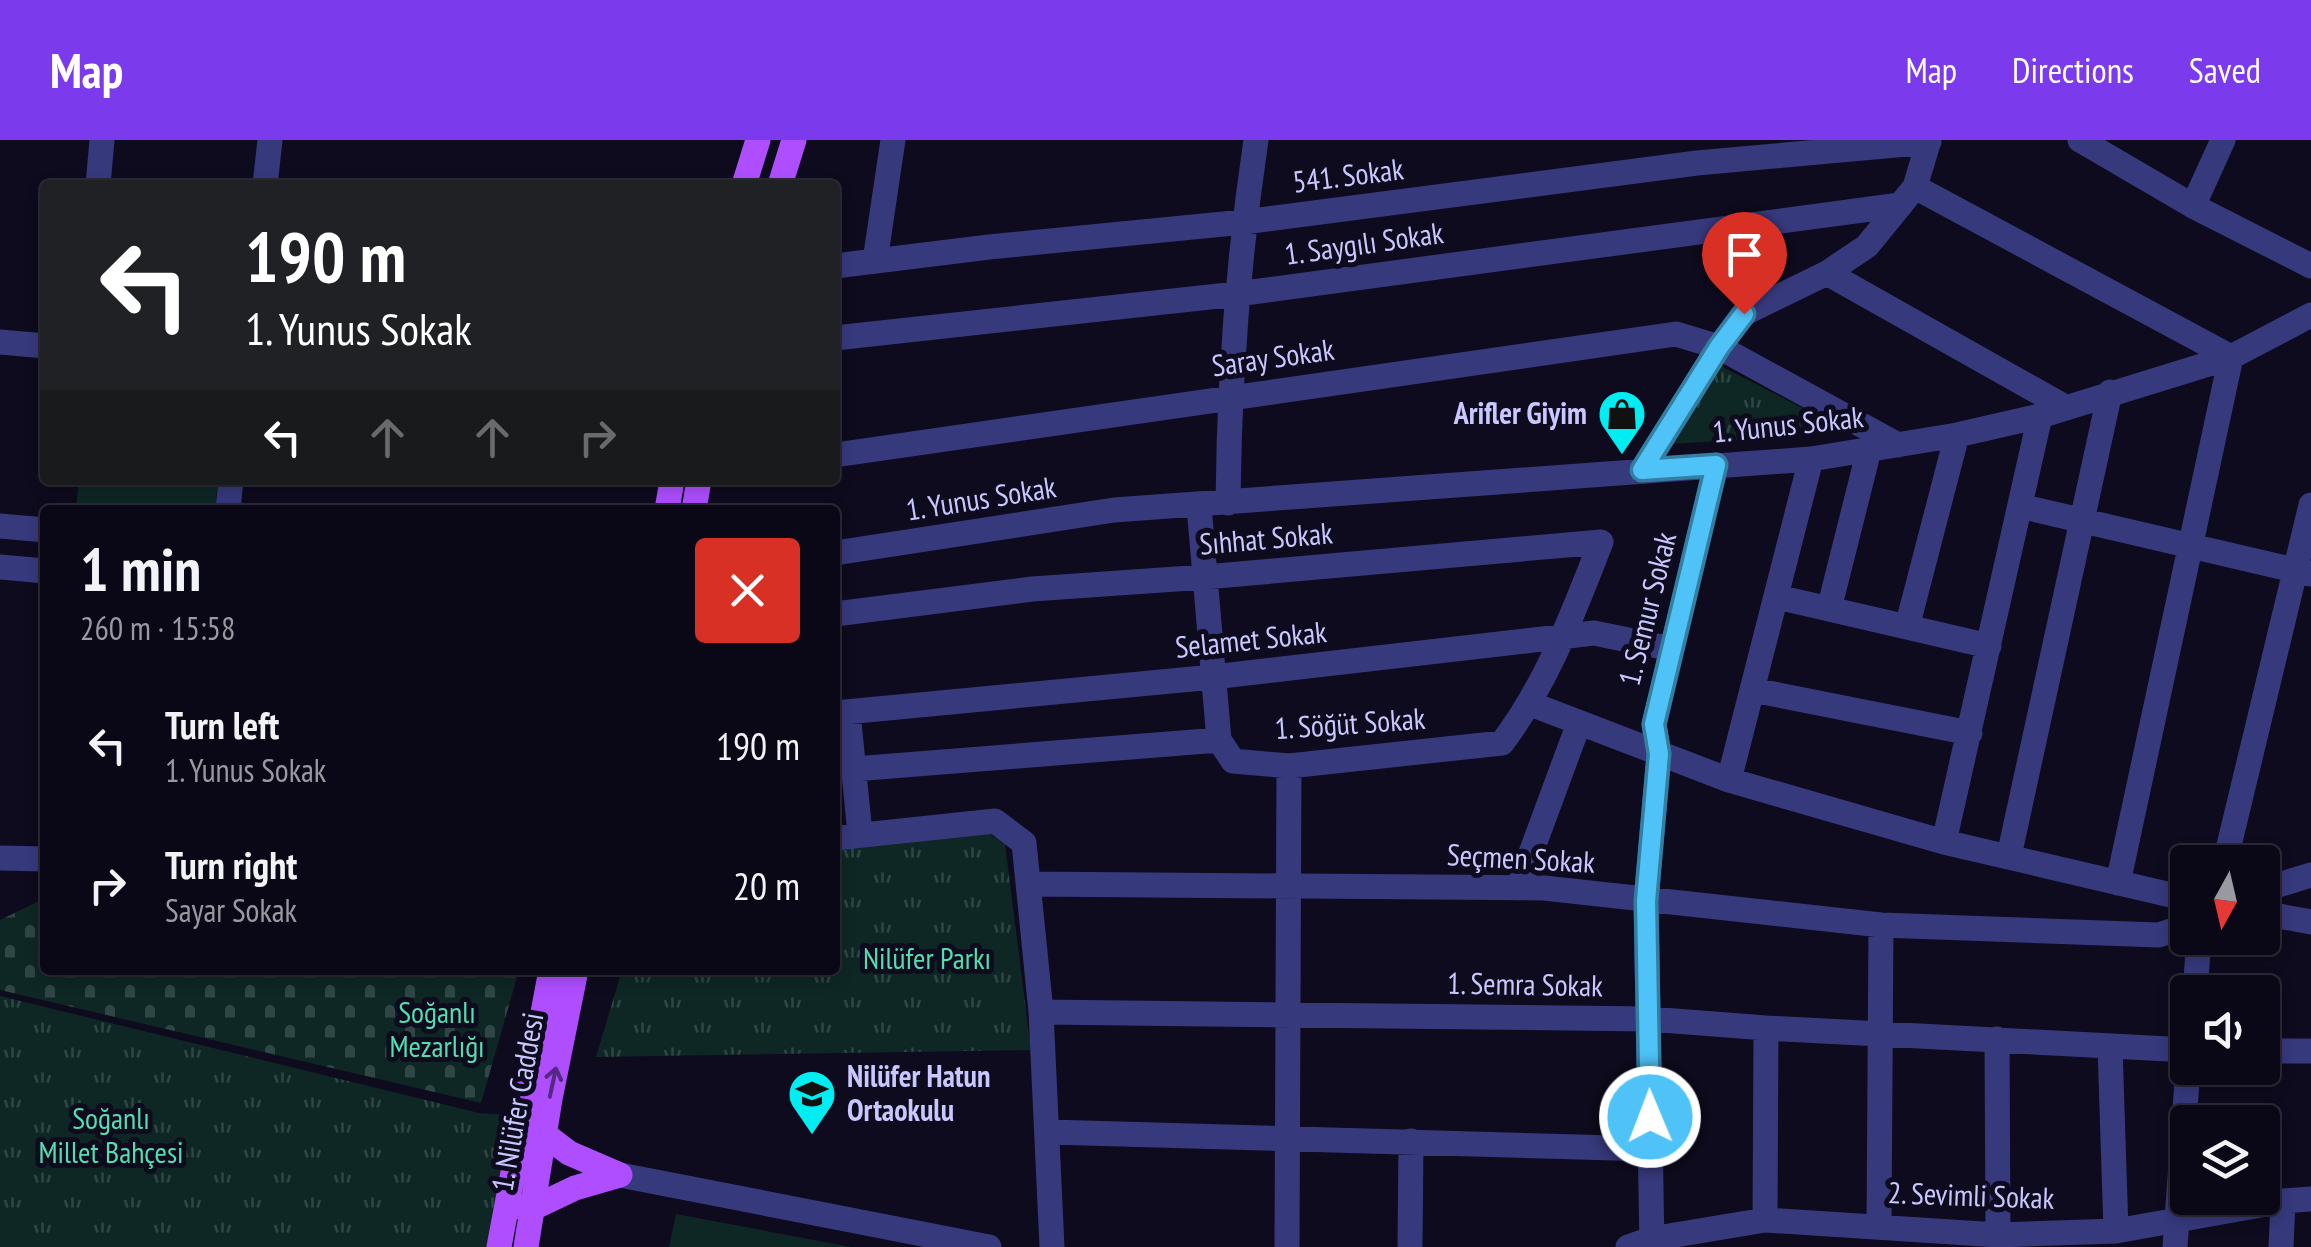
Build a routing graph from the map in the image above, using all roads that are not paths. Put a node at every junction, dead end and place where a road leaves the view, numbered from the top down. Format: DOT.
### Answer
graph roads {
  1 [pos="102,140"];
  2 [pos="270,140"];
  3 [pos="758,140"];
  4 [pos="794,140"];
  5 [pos="893,140"];
  6 [pos="1256,140"];
  7 [pos="2080,140"];
  8 [pos="2224,140"];
  9 [pos="1929,141"];
  10 [pos="1697,151"];
  11 [pos="98,180"];
  12 [pos="265,180"];
  13 [pos="746,180"];
  14 [pos="782,180"];
  15 [pos="1908,196"];
  16 [pos="2193,206"];
  17 [pos="1244,222"];
  18 [pos="875,262"];
  19 [pos="2310,263"];
  20 [pos="840,266"];
  21 [pos="1827,274"];
  22 [pos="1236,294"];
  23 [pos="2311,315"];
  24 [pos="840,337"];
  25 [pos="0,342"];
  26 [pos="40,346"];
  27 [pos="1719,347"];
  28 [pos="2231,356"];
  29 [pos="2110,392"];
  30 [pos="1229,397"];
  31 [pos="2065,407"];
  32 [pos="2040,416"];
  33 [pos="1957,434"];
  34 [pos="1898,445"];
  35 [pos="1868,450"];
  36 [pos="840,454"];
  37 [pos="1811,460"];
  38 [pos="1716,465"];
  39 [pos="1642,470"];
  40 [pos="1228,504"];
  41 [pos="2311,505"];
  42 [pos="1199,506"];
  43 [pos="2020,506"];
  44 [pos="2082,520"];
  45 [pos="0,526"];
  46 [pos="40,530"];
  47 [pos="2190,545"];
  48 [pos="840,552"];
  49 [pos="0,567"];
  50 [pos="40,571"];
  51 [pos="2303,572"];
  52 [pos="1205,577"];
  53 [pos="1777,597"];
  54 [pos="1830,609"];
  55 [pos="840,613"];
  56 [pos="1907,627"];
  57 [pos="1563,639"];
  58 [pos="1989,646"];
  59 [pos="1672,648"];
  60 [pos="1213,677"];
  61 [pos="1754,690"];
  62 [pos="1531,704"];
  63 [pos="842,712"];
  64 [pos="1579,723"];
  65 [pos="1970,733"];
  66 [pos="1219,740"];
  67 [pos="1659,754"];
  68 [pos="1289,766"];
  69 [pos="854,768"];
  70 [pos="1730,780"];
  71 [pos="847,836"];
  72 [pos="1944,842"];
  73 [pos="2230,845"];
  74 [pos="2010,856"];
  75 [pos="0,858"];
  76 [pos="40,859"];
  77 [pos="2311,872"];
  78 [pos="2118,883"];
  79 [pos="2280,883"];
  80 [pos="1029,884"];
  81 [pos="1288,887"];
  82 [pos="1518,888"];
  83 [pos="2170,895"];
  84 [pos="1646,901"];
  85 [pos="2280,917"];
  86 [pos="2311,922"];
  87 [pos="1881,925"];
  88 [pos="2170,931"];
  89 [pos="550,975"];
  90 [pos="575,975"];
  91 [pos="1041,1012"];
  92 [pos="1288,1014"];
  93 [pos="1650,1019"];
  94 [pos="1766,1028"];
  95 [pos="1881,1034"];
  96 [pos="1997,1039"];
  97 [pos="2110,1047"];
  98 [pos="2170,1049"];
  99 [pos="2280,1051"];
  100 [pos="2311,1052"];
  101 [pos="2187,1085"];
  102 [pos="532,1131"];
  103 [pos="1048,1132"];
  104 [pos="1288,1137"];
  105 [pos="1412,1141"];
  106 [pos="1651,1150"];
  107 [pos="620,1175"];
  108 [pos="2311,1199"];
  109 [pos="2283,1201"];
  110 [pos="505,1204"];
  111 [pos="531,1209"];
  112 [pos="1765,1220"];
  113 [pos="2177,1220"];
  114 [pos="1879,1225"];
  115 [pos="2116,1231"];
  116 [pos="1998,1235"];
  117 [pos="1644,1244"];
  118 [pos="499,1247"];
  119 [pos="526,1247"];
  120 [pos="989,1247"];
  121 [pos="1052,1247"];
  122 [pos="1287,1247"];
  123 [pos="1410,1247"];
  124 [pos="2175,1247"];
  125 [pos="2282,1247"];
  1 -- 11 [label="street"];
  2 -- 12 [label="street"];
  3 -- 13 [label="main road"];
  4 -- 14 [label="main road"];
  5 -- 18 [label="street"];
  6 -- 17 [label="street"];
  7 -- 16 [label="street"];
  8 -- 16 [label="street"];
  9 -- 10 [label="street, 541. Sokak"];
  9 -- 15 [label="street"];
  10 -- 17 [label="street, 541. Sokak"];
  15 -- 21 [label="street"];
  15 -- 22 [label="street, 1. Saygılı Sokak"];
  15 -- 28 [label="street"];
  16 -- 19 [label="street"];
  17 -- 18 [label="street, 541. Sokak"];
  17 -- 22 [label="street"];
  18 -- 20 [label="street, 541. Sokak"];
  21 -- 27 [label="street"];
  21 -- 31 [label="street"];
  22 -- 24 [label="street, 1. Saygılı Sokak"];
  22 -- 30 [label="street"];
  23 -- 28 [label="street, 1. Yunus Sokak"];
  25 -- 26 [label="street"];
  27 -- 30 [label="street, Saray Sokak"];
  27 -- 34 [label="street, Saray Sokak"];
  27 -- 39 [label="street"];
  28 -- 29 [label="street, 1. Yunus Sokak"];
  28 -- 47 [label="street"];
  29 -- 31 [label="street, 1. Yunus Sokak"];
  29 -- 44 [label="street"];
  30 -- 36 [label="street, Saray Sokak"];
  30 -- 40 [label="street"];
  31 -- 32 [label="street, 1. Yunus Sokak"];
  32 -- 33 [label="street, 1. Yunus Sokak"];
  32 -- 43 [label="street"];
  33 -- 34 [label="street, 1. Yunus Sokak"];
  33 -- 56 [label="street"];
  34 -- 35 [label="street, 1. Yunus Sokak"];
  35 -- 37 [label="street, 1. Yunus Sokak"];
  35 -- 54 [label="street"];
  37 -- 38 [label="street, 1. Yunus Sokak"];
  37 -- 53 [label="street"];
  38 -- 39 [label="street, 1. Yunus Sokak"];
  38 -- 59 [label="street, 1. Semur Sokak"];
  39 -- 40 [label="street, 1. Yunus Sokak"];
  40 -- 42 [label="street, 1. Yunus Sokak"];
  41 -- 51 [label="street"];
  42 -- 48 [label="street, 1. Yunus Sokak"];
  42 -- 52 [label="street"];
  43 -- 44 [label="street"];
  43 -- 58 [label="street"];
  44 -- 47 [label="street"];
  44 -- 74 [label="street"];
  45 -- 46 [label="street"];
  47 -- 51 [label="street"];
  47 -- 78 [label="street"];
  49 -- 50 [label="street"];
  51 -- 73 [label="street"];
  52 -- 55 [label="street, Sıhhat Sokak"];
  52 -- 57 [label="street, Sıhhat Sokak"];
  52 -- 60 [label="street"];
  53 -- 54 [label="street"];
  53 -- 61 [label="street"];
  54 -- 56 [label="street"];
  56 -- 58 [label="street"];
  57 -- 59 [label="street, Selamet Sokak"];
  57 -- 60 [label="street, Selamet Sokak"];
  57 -- 62 [label="street, 1. Söğüt Sokak"];
  58 -- 65 [label="street"];
  59 -- 67 [label="street, 1. Semur Sokak"];
  60 -- 63 [label="street, Selamet Sokak"];
  60 -- 66 [label="street"];
  61 -- 65 [label="street"];
  61 -- 70 [label="street"];
  62 -- 64 [label="street"];
  62 -- 68 [label="street, 1. Söğüt Sokak"];
  63 -- 69 [label="street"];
  64 -- 67 [label="street"];
  64 -- 82 [label="street"];
  65 -- 72 [label="street"];
  66 -- 68 [label="street, 1. Söğüt Sokak"];
  66 -- 69 [label="street"];
  67 -- 70 [label="street"];
  67 -- 84 [label="street, 1. Semur Sokak"];
  68 -- 81 [label="street"];
  69 -- 71 [label="street"];
  70 -- 72 [label="street"];
  71 -- 80 [label="street"];
  72 -- 74 [label="street"];
  74 -- 78 [label="street"];
  75 -- 76 [label="street"];
  77 -- 79 [label="street"];
  78 -- 83 [label="street"];
  80 -- 81 [label="street, Seçmen Sokak"];
  80 -- 91 [label="street"];
  81 -- 82 [label="street, Seçmen Sokak"];
  81 -- 92 [label="street"];
  82 -- 84 [label="street, Seçmen Sokak"];
  84 -- 87 [label="street, Seçmen Sokak"];
  84 -- 93 [label="street, 1. Semur Sokak"];
  85 -- 86 [label="street"];
  87 -- 88 [label="street, Seçmen Sokak"];
  87 -- 95 [label="street"];
  89 -- 102 [label="main road, 1. Nilüfer Caddesi"];
  102 -- 90 [label="main road, 1. Nilüfer Caddesi, one-way"];
  91 -- 92 [label="street, 1. Semra Sokak"];
  91 -- 103 [label="street"];
  92 -- 93 [label="street, 1. Semra Sokak"];
  92 -- 104 [label="street"];
  93 -- 94 [label="street, 1. Semra Sokak"];
  93 -- 106 [label="street, 1. Semur Sokak"];
  94 -- 95 [label="street, 1. Semra Sokak"];
  94 -- 112 [label="street"];
  95 -- 96 [label="street, 1. Semra Sokak"];
  95 -- 114 [label="street"];
  96 -- 97 [label="street, 1. Semra Sokak"];
  96 -- 116 [label="street"];
  97 -- 98 [label="street, 1. Semra Sokak"];
  97 -- 115 [label="street"];
  99 -- 100 [label="street"];
  101 -- 113 [label="street"];
  102 -- 107 [label="main road"];
  102 -- 110 [label="main road, 1. Nilüfer Caddesi"];
  102 -- 111 [label="main road, 1. Nilüfer Caddesi"];
  103 -- 104 [label="street"];
  103 -- 121 [label="street"];
  104 -- 105 [label="street"];
  104 -- 122 [label="street"];
  105 -- 106 [label="street"];
  105 -- 123 [label="street"];
  106 -- 117 [label="street, 1. Semur Sokak"];
  107 -- 111 [label="main road"];
  107 -- 120 [label="street"];
  108 -- 109 [label="street, 2. Sevimli Sokak"];
  109 -- 113 [label="street, 2. Sevimli Sokak"];
  109 -- 125 [label="street"];
  110 -- 111 [label="main road"];
  110 -- 118 [label="main road, 1. Nilüfer Caddesi"];
  111 -- 119 [label="main road, 1. Nilüfer Caddesi"];
  112 -- 114 [label="street, 2. Sevimli Sokak"];
  112 -- 117 [label="street, 2. Sevimli Sokak"];
  113 -- 115 [label="street, 2. Sevimli Sokak"];
  113 -- 124 [label="street"];
  114 -- 116 [label="street, 2. Sevimli Sokak"];
  115 -- 116 [label="street, 2. Sevimli Sokak"];
}
